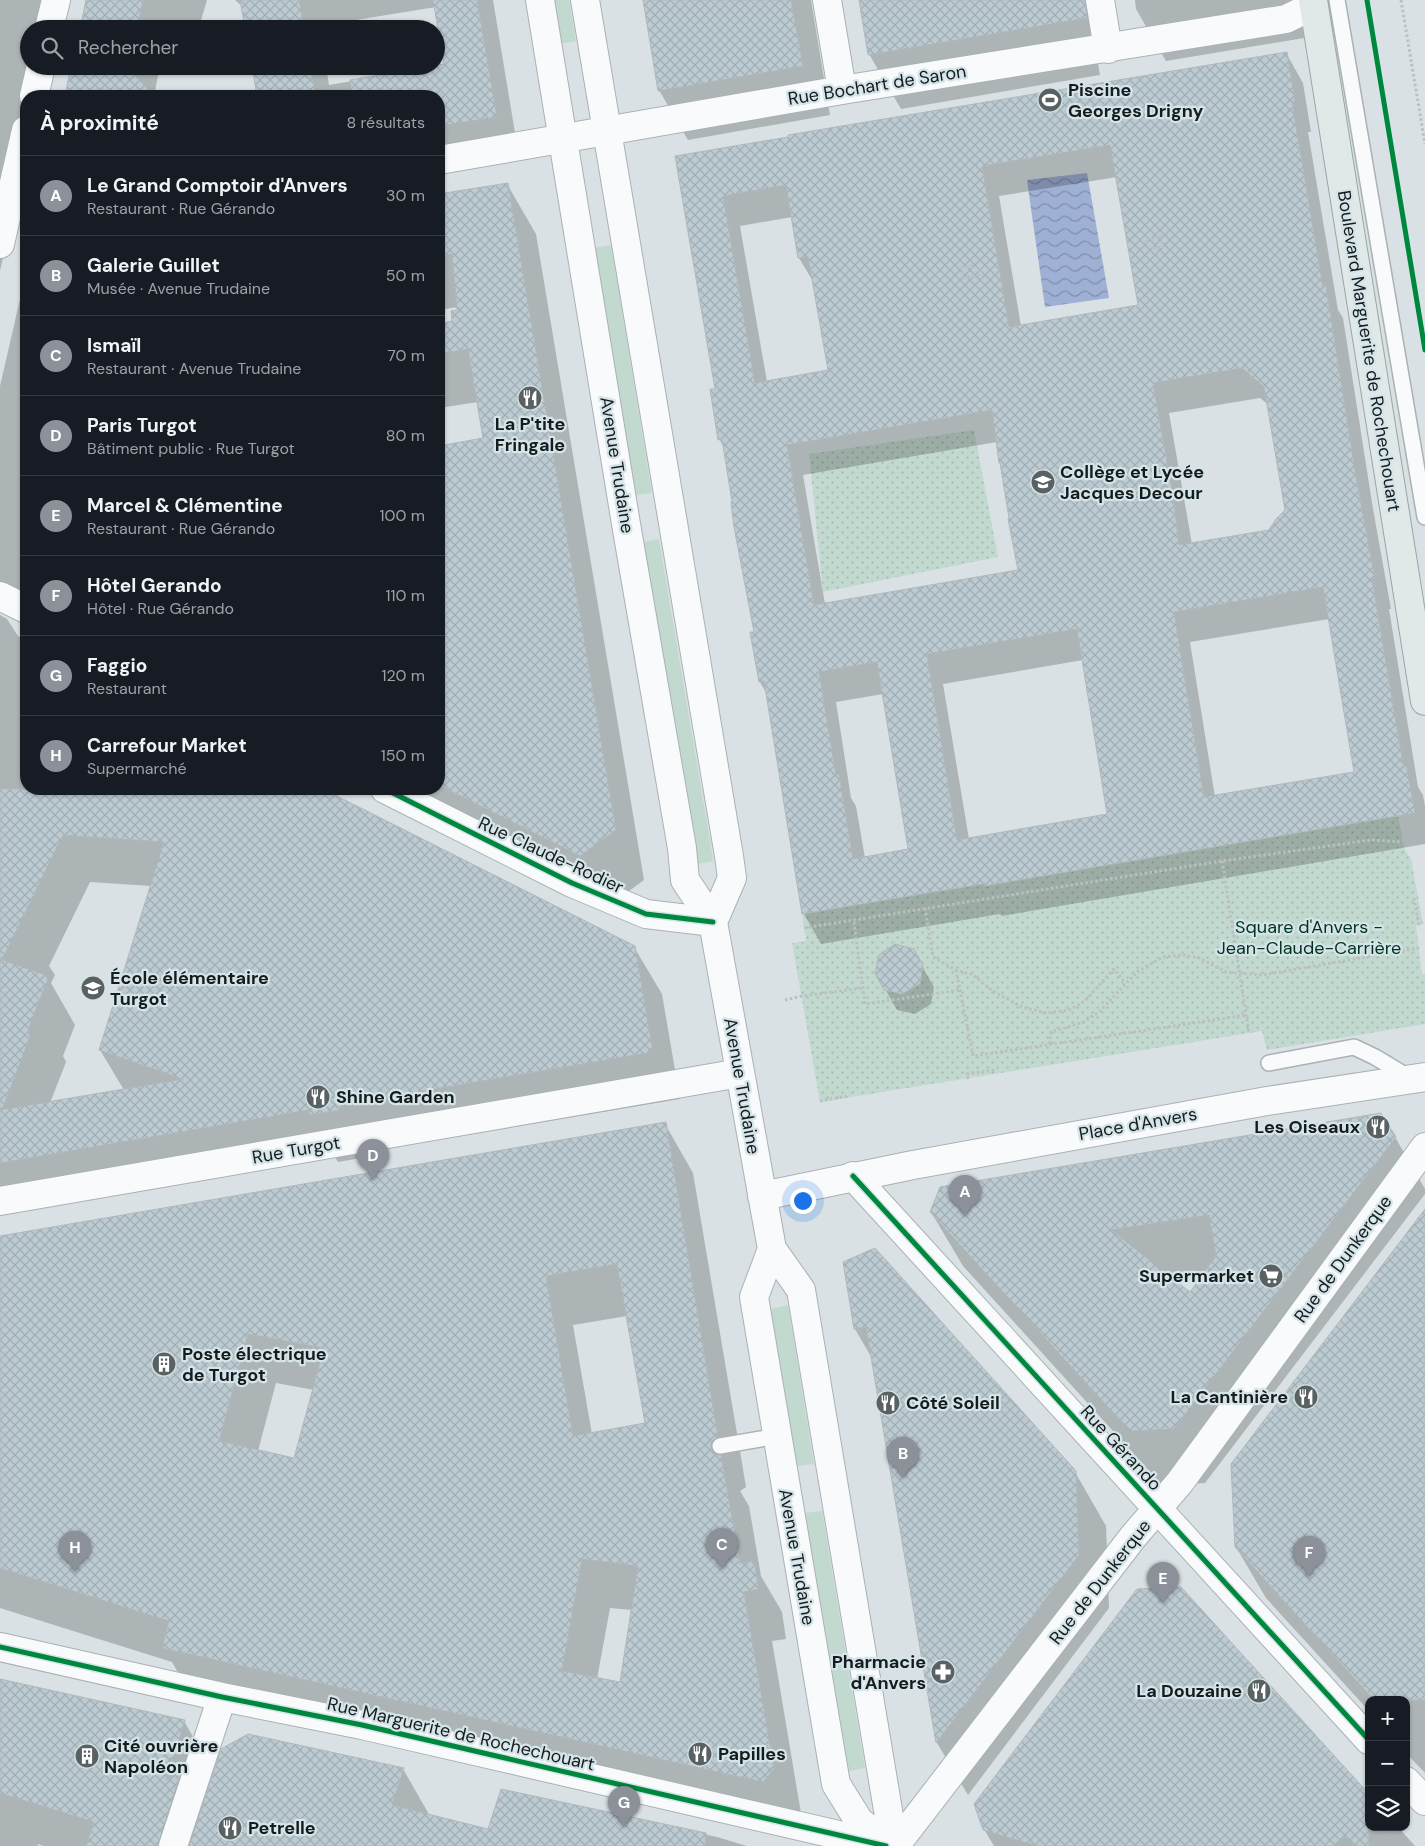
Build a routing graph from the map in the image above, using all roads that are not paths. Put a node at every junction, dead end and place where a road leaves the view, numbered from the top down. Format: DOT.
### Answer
graph roads {
  1 [pos="56,0"];
  2 [pos="540,0"];
  3 [pos="585,0"];
  4 [pos="827,0"];
  5 [pos="1100,0"];
  6 [pos="1321,2"];
  7 [pos="52,20"];
  8 [pos="1108,49"];
  9 [pos="39,75"];
  10 [pos="35,90"];
  11 [pos="842,90"];
  12 [pos="606,131"];
  13 [pos="563,139"];
  14 [pos="445,159"];
  15 [pos="20,169"];
  16 [pos="10,235"];
  17 [pos="1425,517"];
  18 [pos="0,596"];
  19 [pos="20,606"];
  20 [pos="1425,701"];
  21 [pos="397,795"];
  22 [pos="712,922"];
  23 [pos="1269,1063"];
  24 [pos="740,1073"];
  25 [pos="1421,1086"];
  26 [pos="1425,1146"];
  27 [pos="853,1176"];
  28 [pos="762,1196"];
  29 [pos="0,1201"];
  30 [pos="772,1249"];
  31 [pos="777,1436"];
  32 [pos="720,1446"];
  33 [pos="1158,1508"];
  34 [pos="0,1647"];
  35 [pos="222,1697"];
  36 [pos="1365,1736"];
  37 [pos="1410,1785"];
  38 [pos="1425,1801"];
  39 [pos="173,1846"];
  40 [pos="886,1846"];
  41 [pos="894,1846"];
  1 -- 7 [label="street"];
  2 -- 13 [label="street, Avenue Trudaine"];
  3 -- 12 [label="street"];
  4 -- 11 [label="street"];
  5 -- 8 [label="street"];
  6 -- 8 [label="street, Rue Bochart de Saron"];
  6 -- 17 [label="lane, Boulevard Marguerite de Rochechouart"];
  6 -- 20 [label="main road, Boulevard Marguerite de Rochechouart"];
  8 -- 11 [label="street, Rue Bochart de Saron"];
  9 -- 10 [label="street"];
  11 -- 12 [label="street, Rue Bochart de Saron"];
  12 -- 13 [label="street, Rue Bochart de Saron"];
  12 -- 22 [label="street"];
  13 -- 14 [label="street, Rue Bochart de Saron"];
  13 -- 22 [label="street, Avenue Trudaine"];
  15 -- 16 [label="street"];
  18 -- 19 [label="street"];
  21 -- 22 [label="street, Rue Claude-Rodier"];
  22 -- 24 [label="street, Avenue Trudaine"];
  23 -- 25 [label="lane"];
  24 -- 28 [label="street, Avenue Trudaine"];
  24 -- 29 [label="street, Rue Turgot"];
  25 -- 27 [label="street, Place d'Anvers"];
  26 -- 33 [label="street, Rue de Dunkerque"];
  27 -- 28 [label="street, Place d'Anvers"];
  27 -- 33 [label="street, Rue Gérando"];
  28 -- 30 [label="street, Avenue Trudaine"];
  30 -- 31 [label="street, Avenue Trudaine"];
  30 -- 41 [label="street, Avenue Trudaine"];
  31 -- 32 [label="lane"];
  31 -- 41 [label="street, Avenue Trudaine"];
  33 -- 36 [label="street, Rue Gérando"];
  33 -- 41 [label="street, Rue de Dunkerque"];
  34 -- 35 [label="street, Rue Marguerite de Rochechouart"];
  35 -- 39 [label="street"];
  35 -- 40 [label="street, Rue Marguerite de Rochechouart"];
  37 -- 38 [label="street"];
}
